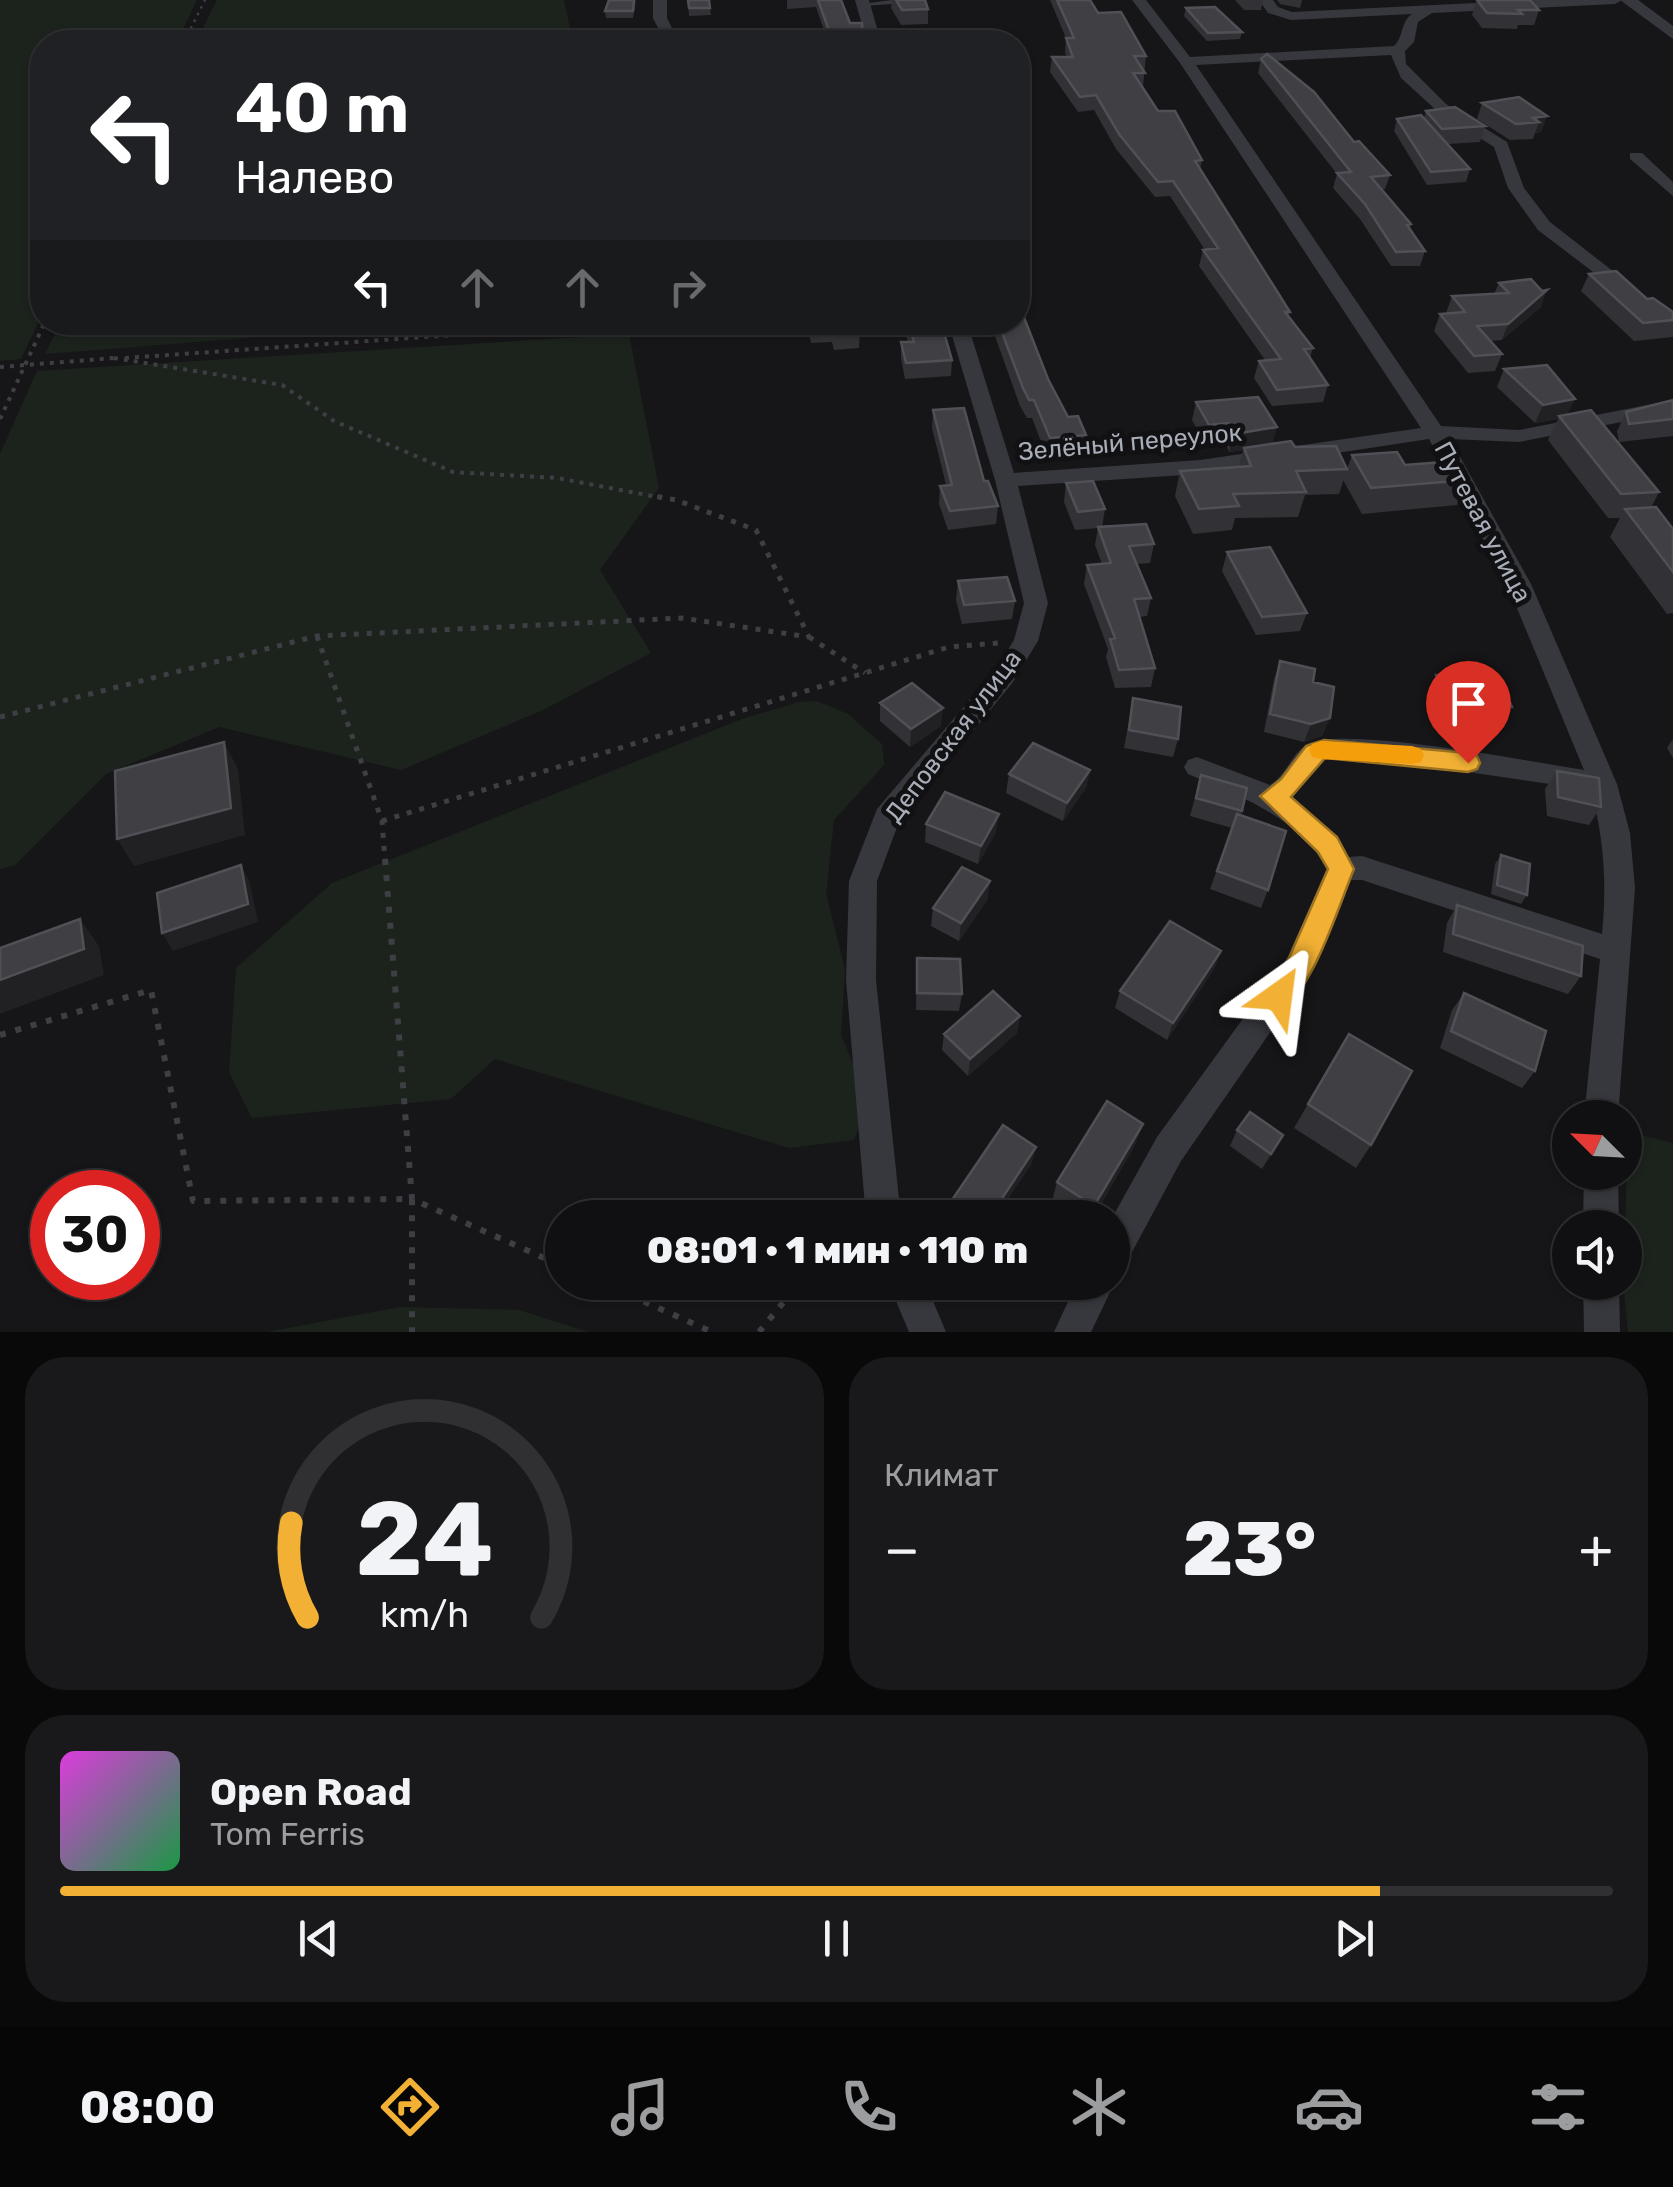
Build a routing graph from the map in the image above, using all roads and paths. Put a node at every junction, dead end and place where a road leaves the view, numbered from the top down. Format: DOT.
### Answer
graph roads {
  1 [pos="205,0"];
  2 [pos="660,0"];
  3 [pos="918,0"];
  4 [pos="1139,0"];
  5 [pos="1266,0"];
  6 [pos="1616,0"];
  7 [pos="1628,0"];
  8 [pos="863,2"];
  9 [pos="1429,9"];
  10 [pos="190,30"];
  11 [pos="666,30"];
  12 [pos="871,30"];
  13 [pos="1670,30"];
  14 [pos="1398,50"];
  15 [pos="1186,61"];
  16 [pos="1636,156"];
  17 [pos="1673,191"];
  18 [pos="1673,327"];
  19 [pos="39,335"];
  20 [pos="452,335"];
  21 [pos="961,335"];
  22 [pos="114,358"];
  23 [pos="24,365"];
  24 [pos="0,367"];
  25 [pos="1673,406"];
  26 [pos="0,419"];
  27 [pos="1434,432"];
  28 [pos="1006,480"];
  29 [pos="318,636"];
  30 [pos="809,637"];
  31 [pos="1026,641"];
  32 [pos="865,673"];
  33 [pos="0,716"];
  34 [pos="1197,767"];
  35 [pos="1603,784"];
  36 [pos="1272,796"];
  37 [pos="382,821"];
  38 [pos="1341,869"];
  39 [pos="1617,952"];
  40 [pos="0,1035"];
  41 [pos="1603,1100"];
  42 [pos="412,1199"];
  43 [pos="882,1200"];
  44 [pos="1130,1219"];
  45 [pos="545,1258"];
  46 [pos="640,1300"];
  47 [pos="785,1300"];
  48 [pos="914,1300"];
  49 [pos="1088,1300"];
  50 [pos="1602,1300"];
  51 [pos="412,1332"];
  52 [pos="712,1332"];
  53 [pos="759,1332"];
  54 [pos="928,1332"];
  55 [pos="1072,1332"];
  56 [pos="1602,1332"];
  1 -- 10 [label="path"];
  2 -- 11 [label="street"];
  3 -- 8 [label="lane"];
  4 -- 15 [label="street, Путевая улица"];
  5 -- 9 [label="street"];
  6 -- 9 [label="street"];
  7 -- 13 [label="street"];
  8 -- 12 [label="street"];
  9 -- 14 [label="street"];
  14 -- 15 [label="street"];
  14 -- 18 [label="street"];
  15 -- 27 [label="street, Путевая улица"];
  16 -- 17 [label="street"];
  19 -- 23 [label="path"];
  20 -- 22 [label="path"];
  21 -- 28 [label="street, Деповская улица"];
  22 -- 23 [label="path"];
  22 -- 30 [label="path"];
  23 -- 24 [label="path"];
  23 -- 26 [label="path"];
  25 -- 27 [label="street, Зелёный переулок"];
  27 -- 28 [label="street, Зелёный переулок"];
  27 -- 35 [label="street, Путевая улица"];
  28 -- 31 [label="street, Деповская улица"];
  29 -- 30 [label="path"];
  29 -- 33 [label="path"];
  29 -- 37 [label="path"];
  30 -- 32 [label="path"];
  31 -- 32 [label="path"];
  31 -- 43 [label="street, Деповская улица"];
  32 -- 37 [label="path"];
  34 -- 36 [label="street"];
  35 -- 36 [label="street"];
  35 -- 39 [label="street, Путевая улица"];
  36 -- 38 [label="street"];
  37 -- 42 [label="path"];
  38 -- 39 [label="street"];
  38 -- 44 [label="street"];
  39 -- 41 [label="street, Путевая улица"];
  40 -- 42 [label="path"];
  42 -- 45 [label="path"];
  42 -- 51 [label="path"];
  46 -- 52 [label="path"];
  47 -- 53 [label="path"];
  48 -- 54 [label="street"];
  49 -- 55 [label="street"];
  50 -- 56 [label="street"];
}
